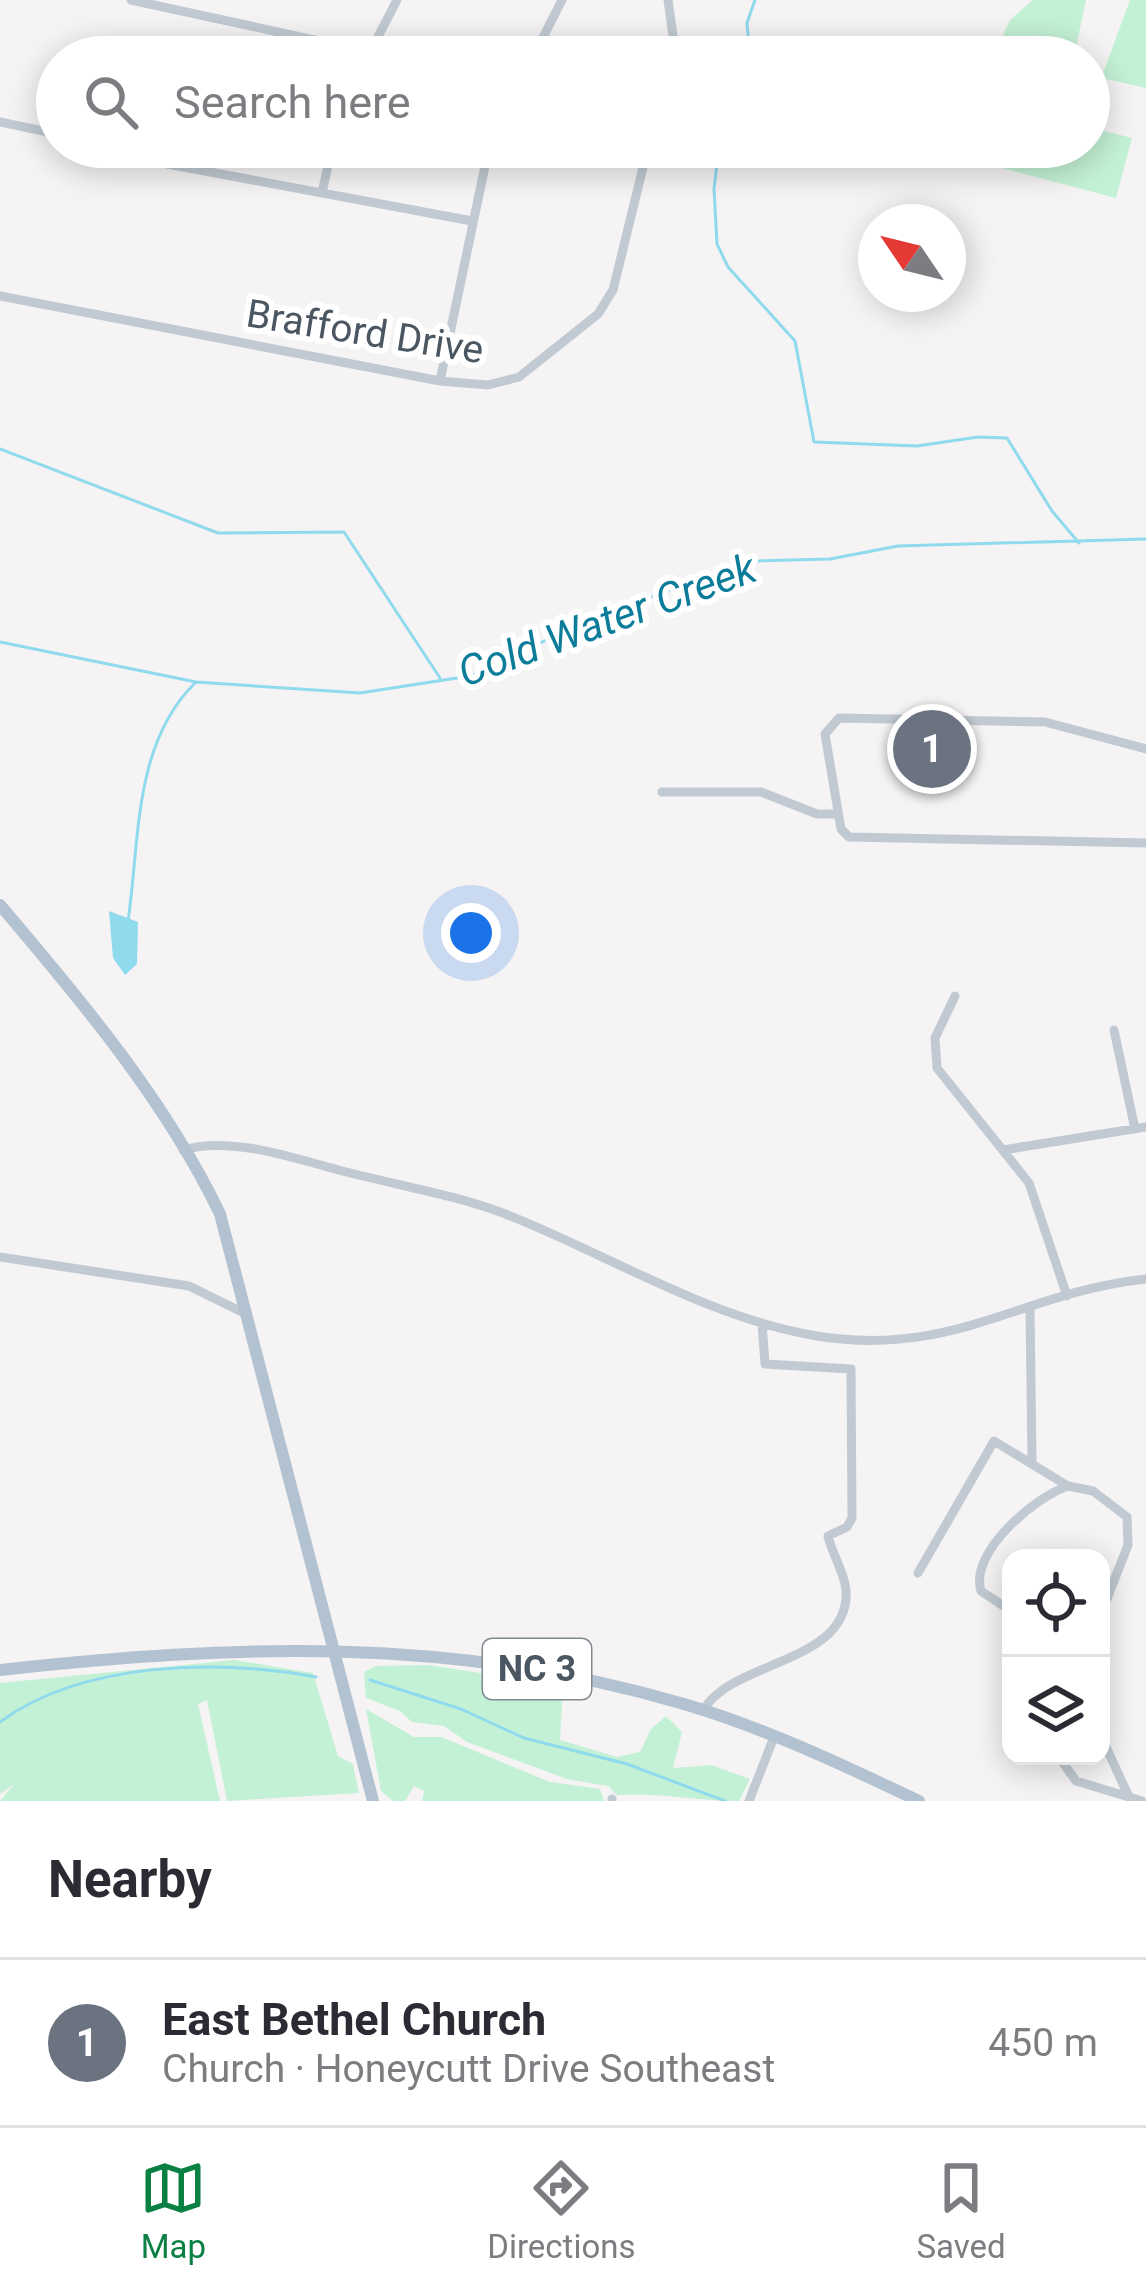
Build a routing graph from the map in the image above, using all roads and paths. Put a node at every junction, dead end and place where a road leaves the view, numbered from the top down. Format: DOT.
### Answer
graph roads {
  1 [pos="131,0"];
  2 [pos="397,0"];
  3 [pos="562,0"];
  4 [pos="668,0"];
  5 [pos="290,36"];
  6 [pos="378,36"];
  7 [pos="544,36"];
  8 [pos="673,36"];
  9 [pos="0,122"];
  10 [pos="36,130"];
  11 [pos="204,168"];
  12 [pos="327,168"];
  13 [pos="483,168"];
  14 [pos="642,168"];
  15 [pos="322,193"];
  16 [pos="472,220"];
  17 [pos="0,296"];
  18 [pos="440,381"];
  19 [pos="1146,748"];
  20 [pos="662,792"];
  21 [pos="838,814"];
  22 [pos="1146,843"];
  23 [pos="0,904"];
  24 [pos="955,996"];
  25 [pos="1114,1030"];
  26 [pos="1140,1128"];
  27 [pos="183,1150"];
  28 [pos="1003,1150"];
  29 [pos="0,1257"];
  30 [pos="1146,1279"];
  31 [pos="1067,1296"];
  32 [pos="1030,1308"];
  33 [pos="250,1317"];
  34 [pos="762,1324"];
  35 [pos="1032,1462"];
  36 [pos="1068,1486"];
  37 [pos="918,1573"];
  38 [pos="1110,1592"];
  39 [pos="1002,1605"];
  40 [pos="335,1648"];
  41 [pos="0,1670"];
  42 [pos="703,1711"];
  43 [pos="774,1737"];
  44 [pos="1110,1756"];
  45 [pos="1064,1765"];
  46 [pos="1129,1798"];
  47 [pos="373,1801"];
  48 [pos="749,1801"];
  49 [pos="919,1801"];
  50 [pos="1142,1801"];
  1 -- 5 [label="street"];
  2 -- 6 [label="street"];
  3 -- 7 [label="street"];
  4 -- 8 [label="street"];
  9 -- 10 [label="street"];
  11 -- 15 [label="street"];
  12 -- 15 [label="street"];
  13 -- 16 [label="street"];
  14 -- 18 [label="street, Brafford Drive"];
  15 -- 16 [label="street"];
  16 -- 18 [label="street"];
  17 -- 18 [label="street, Brafford Drive"];
  19 -- 21 [label="street"];
  20 -- 21 [label="street"];
  21 -- 22 [label="street"];
  23 -- 27 [label="main road"];
  24 -- 28 [label="street"];
  25 -- 26 [label="street"];
  26 -- 28 [label="street"];
  27 -- 33 [label="main road"];
  27 -- 34 [label="street"];
  28 -- 31 [label="street"];
  29 -- 33 [label="street"];
  30 -- 31 [label="street"];
  31 -- 32 [label="street"];
  32 -- 34 [label="street"];
  32 -- 35 [label="street"];
  33 -- 40 [label="main road"];
  34 -- 42 [label="street"];
  35 -- 36 [label="street"];
  35 -- 37 [label="street"];
  36 -- 38 [label="street"];
  36 -- 39 [label="street"];
  40 -- 41 [label="main road, NC 3"];
  40 -- 42 [label="main road, NC 3"];
  40 -- 47 [label="main road"];
  42 -- 43 [label="main road, NC 3"];
  43 -- 48 [label="street"];
  43 -- 49 [label="main road, NC 3"];
  44 -- 46 [label="street"];
  45 -- 46 [label="street"];
  46 -- 50 [label="street"];
}
